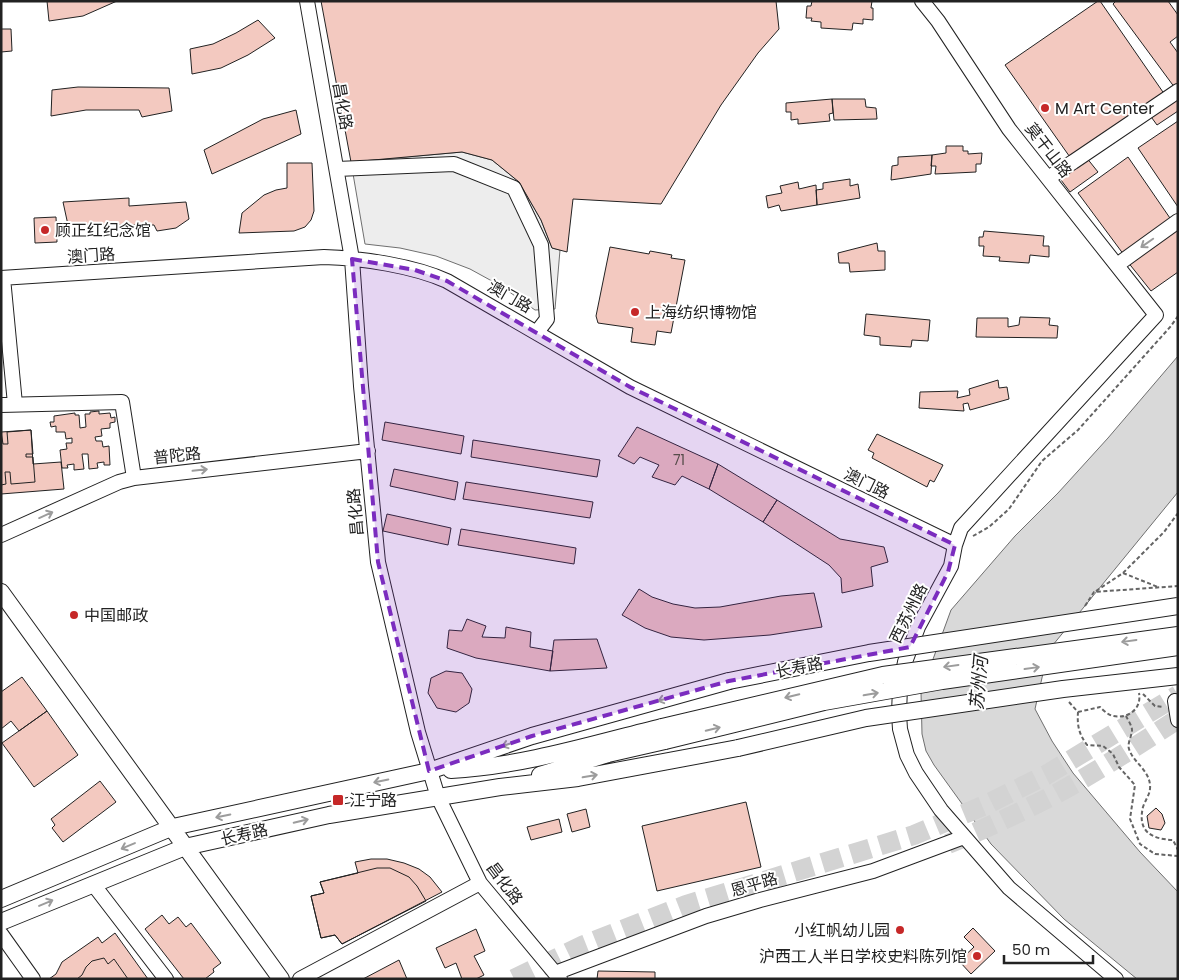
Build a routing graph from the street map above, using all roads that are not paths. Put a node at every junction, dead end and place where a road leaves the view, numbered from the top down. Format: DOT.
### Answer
graph roads {
  1 [pos="307,1"];
  2 [pos="922,1"];
  3 [pos="1178,91"];
  4 [pos="337,168"];
  5 [pos="1048,178"];
  6 [pos="1178,221"];
  7 [pos="352,259"];
  8 [pos="1117,265"];
  9 [pos="2,278"];
  10 [pos="1156,315"];
  11 [pos="537,332"];
  12 [pos="8,404"];
  13 [pos="368,451"];
  14 [pos="134,478"];
  15 [pos="1,535"];
  16 [pos="955,546"];
  17 [pos="1,592"];
  18 [pos="1178,606"];
  19 [pos="1178,635"];
  20 [pos="1178,647"];
  21 [pos="1178,676"];
  22 [pos="664,734"];
  23 [pos="429,771"];
  24 [pos="500,787"];
  25 [pos="438,797"];
  26 [pos="173,827"];
  27 [pos="964,837"];
  28 [pos="185,847"];
  29 [pos="480,883"];
  30 [pos="93,884"];
  31 [pos="1,899"];
  32 [pos="1,922"];
  33 [pos="1,934"];
  34 [pos="557,976"];
  35 [pos="33,979"];
  36 [pos="166,979"];
  37 [pos="281,979"];
  38 [pos="300,979"];
  39 [pos="1116,979"];
  1 -- 4 [label="street, 昌化路"];
  2 -- 5 [label="street, 莫干山路"];
  3 -- 5 [label="street"];
  4 -- 7 [label="street, 昌化路"];
  4 -- 11 [label="street"];
  5 -- 8 [label="street, 莫干山路"];
  6 -- 8 [label="street, one-way"];
  7 -- 9 [label="street, 澳门路"];
  7 -- 11 [label="street, 澳门路"];
  7 -- 13 [label="street, 昌化路"];
  8 -- 10 [label="street, 莫干山路"];
  9 -- 12 [label="street"];
  10 -- 16 [label="street, 西苏州路"];
  11 -- 16 [label="street, 澳门路"];
  12 -- 14 [label="street"];
  14 -- 13 [label="street, 普陀路, one-way"];
  13 -- 23 [label="street, 昌化路"];
  15 -- 14 [label="street, 普陀路, one-way"];
  16 -- 27 [label="street, 西苏州路"];
  17 -- 26 [label="main road"];
  18 -- 23 [label="main road, 长寿路, one-way, bridge"];
  19 -- 22 [label="main road, 长寿路, one-way, bridge"];
  22 -- 20 [label="main road, 长寿路, one-way, bridge"];
  24 -- 21 [label="main road, 长寿路, one-way, bridge"];
  22 -- 23 [label="main road, 长寿路"];
  22 -- 24 [label="main road, 长寿路"];
  23 -- 25 [label="street, 昌化路"];
  23 -- 26 [label="main road, 长寿路, one-way"];
  24 -- 25 [label="main road, 长寿路"];
  28 -- 25 [label="main road, 长寿路, one-way"];
  25 -- 29 [label="street, 昌化路"];
  26 -- 28 [label="main road"];
  26 -- 31 [label="main road, 长寿路, one-way"];
  27 -- 34 [label="street, 恩平路"];
  27 -- 39 [label="street, 西苏州路"];
  28 -- 30 [label="main road, 长寿路"];
  28 -- 37 [label="main road"];
  29 -- 34 [label="street, 昌化路"];
  29 -- 38 [label="street"];
  32 -- 30 [label="main road, 长寿路, one-way"];
  30 -- 36 [label="street"];
  33 -- 35 [label="street"];
}
